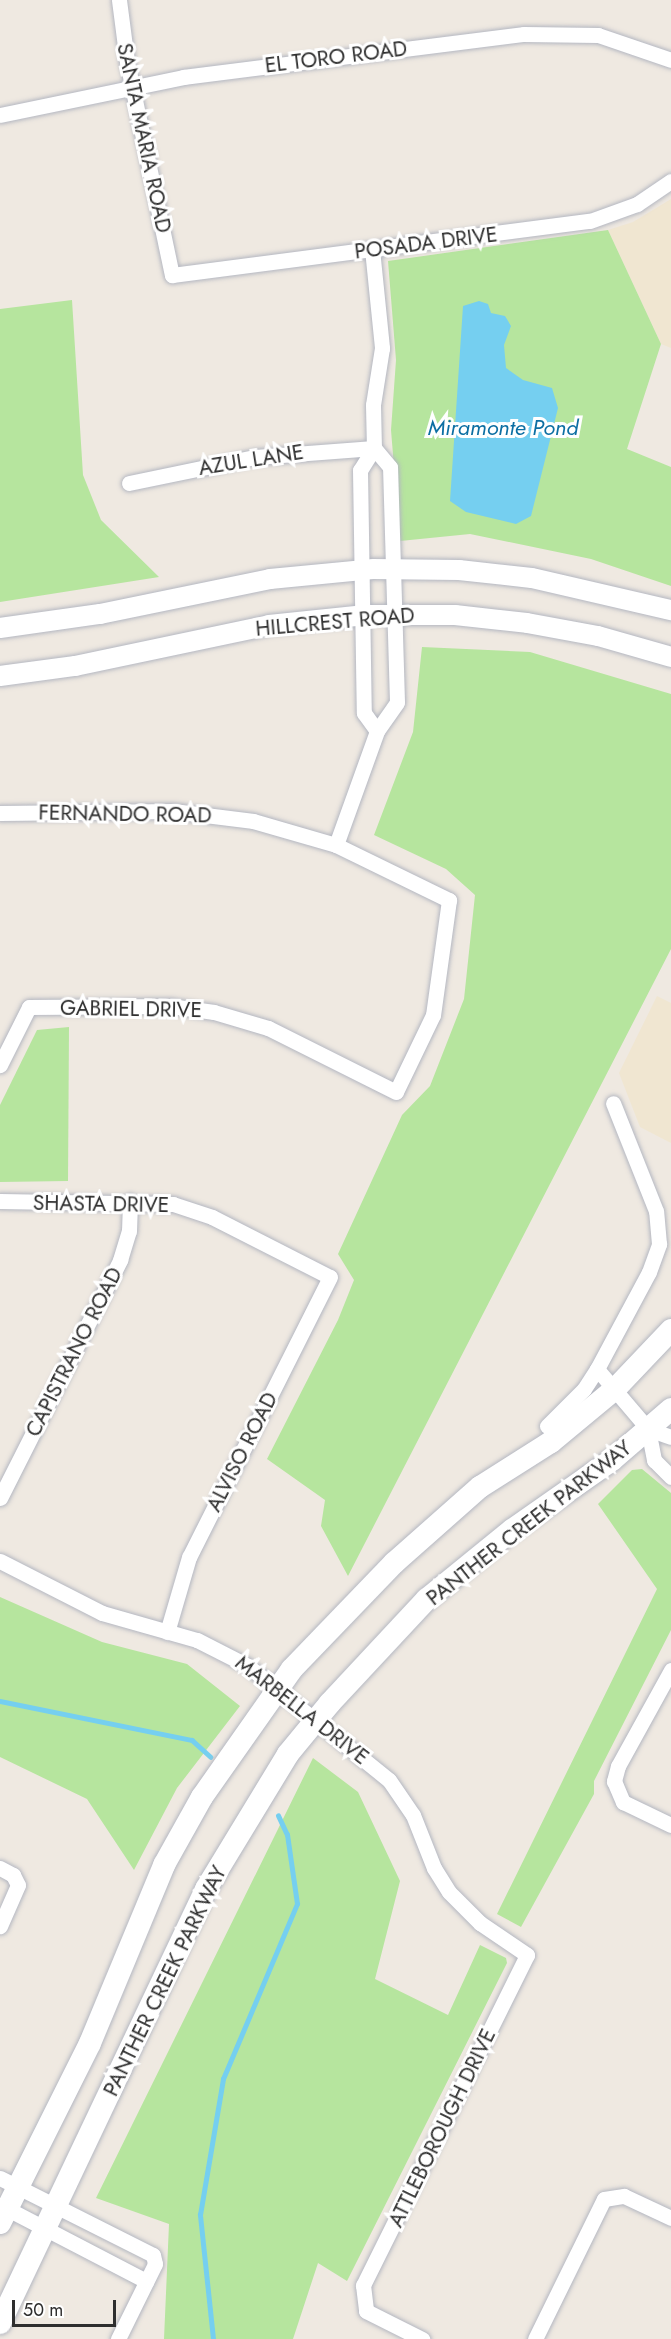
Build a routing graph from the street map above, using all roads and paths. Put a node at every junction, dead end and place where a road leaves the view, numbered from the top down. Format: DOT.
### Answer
graph roads {
  1 [pos="119,0"];
  2 [pos="671,60"];
  3 [pos="133,87"];
  4 [pos="0,115"];
  5 [pos="671,181"];
  6 [pos="372,249"];
  7 [pos="172,275"];
  8 [pos="374,447"];
  9 [pos="129,483"];
  10 [pos="395,568"];
  11 [pos="363,569"];
  12 [pos="671,610"];
  13 [pos="396,614"];
  14 [pos="365,615"];
  15 [pos="0,628"];
  16 [pos="671,657"];
  17 [pos="0,675"];
  18 [pos="377,731"];
  19 [pos="0,813"];
  20 [pos="336,845"];
  21 [pos="0,1065"];
  22 [pos="396,1092"];
  23 [pos="613,1103"];
  24 [pos="0,1201"];
  25 [pos="130,1201"];
  26 [pos="330,1277"];
  27 [pos="671,1330"];
  28 [pos="597,1369"];
  29 [pos="616,1388"];
  30 [pos="671,1409"];
  31 [pos="547,1425"];
  32 [pos="648,1429"];
  33 [pos="671,1437"];
  34 [pos="671,1477"];
  35 [pos="0,1498"];
  36 [pos="0,1562"];
  37 [pos="167,1632"];
  38 [pos="671,1670"];
  39 [pos="277,1689"];
  40 [pos="315,1719"];
  41 [pos="671,1825"];
  42 [pos="0,1868"];
  43 [pos="0,1926"];
  44 [pos="527,1955"];
  45 [pos="10,2183"];
  46 [pos="58,2208"];
  47 [pos="2,2212"];
  48 [pos="671,2218"];
  49 [pos="46,2231"];
  50 [pos="146,2281"];
  51 [pos="0,2323"];
  52 [pos="118,2339"];
  53 [pos="422,2339"];
  54 [pos="535,2339"];
  1 -- 3 [label="street, SANTA MARIA ROAD"];
  2 -- 3 [label="street, EL TORO ROAD"];
  3 -- 4 [label="street, EL TORO ROAD"];
  3 -- 7 [label="street, SANTA MARIA ROAD"];
  5 -- 6 [label="street, POSADA DRIVE"];
  6 -- 7 [label="street, POSADA DRIVE"];
  6 -- 8 [label="street"];
  8 -- 9 [label="street, AZUL LANE"];
  8 -- 10 [label="street"];
  8 -- 11 [label="street"];
  10 -- 11 [label="street"];
  10 -- 12 [label="street"];
  10 -- 13 [label="street"];
  11 -- 14 [label="street"];
  11 -- 15 [label="street"];
  13 -- 14 [label="street, HILLCREST ROAD"];
  13 -- 16 [label="street, HILLCREST ROAD"];
  13 -- 18 [label="street"];
  14 -- 17 [label="street, HILLCREST ROAD"];
  14 -- 18 [label="street"];
  18 -- 20 [label="street"];
  19 -- 20 [label="street, FERNANDO ROAD"];
  20 -- 22 [label="street, FERNANDO ROAD"];
  21 -- 22 [label="street, GABRIEL DRIVE"];
  23 -- 28 [label="street"];
  24 -- 25 [label="street, SHASTA DRIVE"];
  25 -- 26 [label="street, SHASTA DRIVE"];
  25 -- 35 [label="street, CAPISTRANO ROAD"];
  26 -- 37 [label="street, ALVISO ROAD"];
  27 -- 29 [label="main road, PANTHER CREEK PARKWAY"];
  28 -- 29 [label="street"];
  28 -- 31 [label="street"];
  29 -- 32 [label="street"];
  29 -- 39 [label="main road, PANTHER CREEK PARKWAY"];
  30 -- 32 [label="main road, PANTHER CREEK PARKWAY"];
  32 -- 33 [label="street"];
  32 -- 34 [label="street"];
  32 -- 40 [label="main road, PANTHER CREEK PARKWAY"];
  36 -- 37 [label="street, MARBELLA DRIVE"];
  37 -- 39 [label="street, MARBELLA DRIVE"];
  38 -- 41 [label="street"];
  39 -- 40 [label="street, MARBELLA DRIVE"];
  39 -- 45 [label="main road, PANTHER CREEK PARKWAY"];
  40 -- 44 [label="street, MARBELLA DRIVE"];
  40 -- 46 [label="main road, PANTHER CREEK PARKWAY"];
  42 -- 43 [label="street"];
  44 -- 53 [label="street, ATTLEBOROUGH DRIVE"];
  45 -- 46 [label="street"];
  45 -- 47 [label="main road, PANTHER CREEK PARKWAY"];
  46 -- 49 [label="main road, PANTHER CREEK PARKWAY"];
  46 -- 50 [label="street"];
  47 -- 49 [label="street"];
  48 -- 54 [label="street"];
  49 -- 50 [label="street"];
  49 -- 51 [label="main road, PANTHER CREEK PARKWAY"];
  50 -- 52 [label="street"];
}
